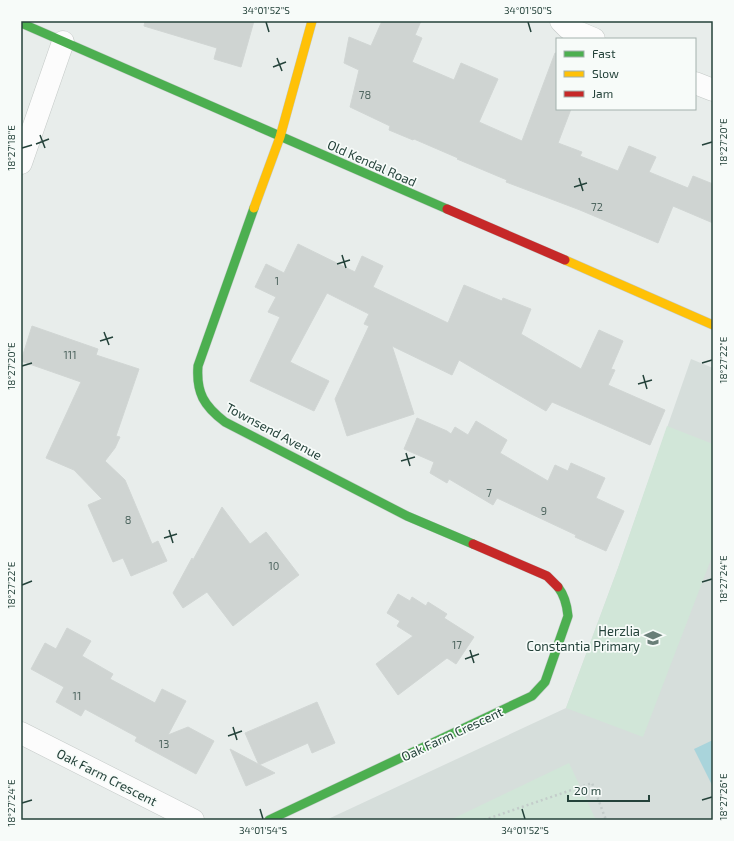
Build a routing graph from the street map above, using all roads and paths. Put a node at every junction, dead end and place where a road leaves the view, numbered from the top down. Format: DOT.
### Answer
graph roads {
  1 [pos="312,21"];
  2 [pos="561,21"];
  3 [pos="21,23"];
  4 [pos="592,38"];
  5 [pos="63,42"];
  6 [pos="696,82"];
  7 [pos="713,90"];
  8 [pos="280,137"];
  9 [pos="21,163"];
  10 [pos="713,325"];
  11 [pos="563,593"];
  12 [pos="21,734"];
  13 [pos="193,820"];
  14 [pos="269,820"];
  15 [pos="484,820"];
  16 [pos="606,820"];
  1 -- 8 [label="street, Townsend Avenue"];
  2 -- 4 [label="street"];
  3 -- 5 [label="street, Old Kendal Road"];
  5 -- 8 [label="street, Old Kendal Road"];
  5 -- 9 [label="street"];
  6 -- 7 [label="street"];
  8 -- 10 [label="street, Old Kendal Road"];
  8 -- 11 [label="street, Townsend Avenue"];
  11 -- 14 [label="street, Oak Farm Crescent"];
  12 -- 13 [label="street, Oak Farm Crescent"];
  15 -- 16 [label="path"];
}
